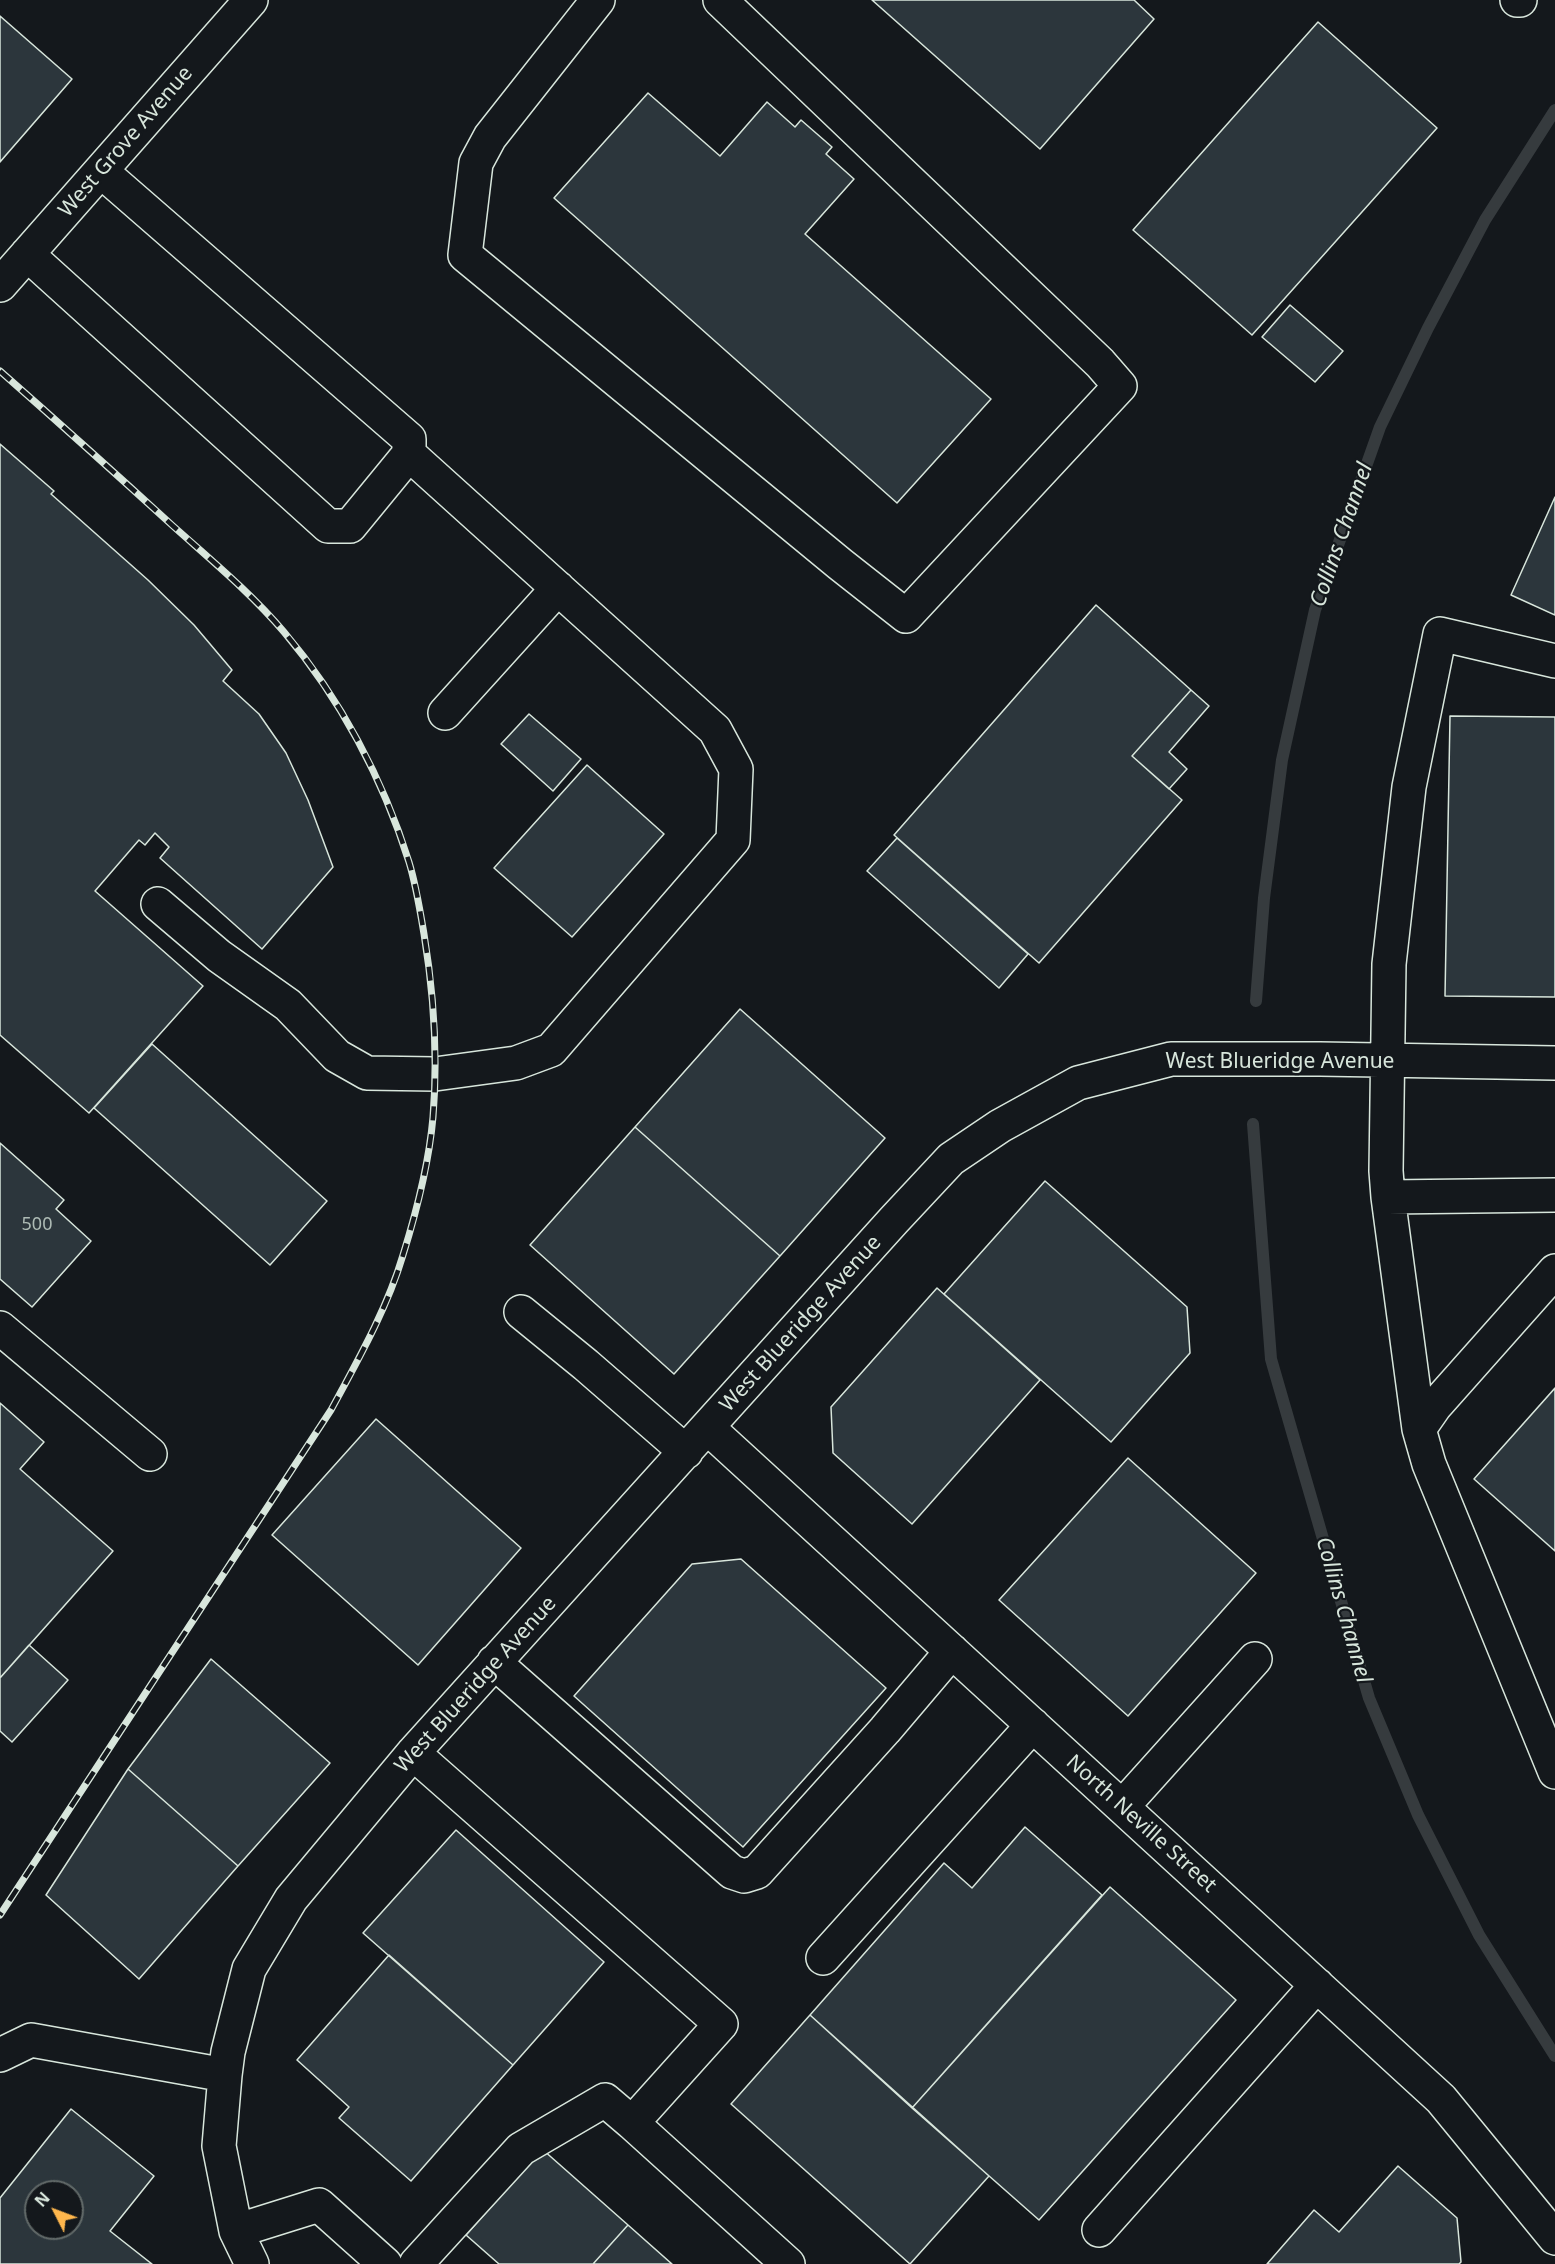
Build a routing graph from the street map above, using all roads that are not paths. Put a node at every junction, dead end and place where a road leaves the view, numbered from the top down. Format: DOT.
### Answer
graph roads {
  1 [pos="251,0"];
  2 [pos="598,0"];
  3 [pos="720,0"];
  4 [pos="101,171"];
  5 [pos="27,254"];
  6 [pos="0,285"];
  7 [pos="409,454"];
  8 [pos="558,588"];
  9 [pos="1555,661"];
  10 [pos="445,713"];
  11 [pos="158,904"];
  12 [pos="1386,1061"];
  13 [pos="1555,1063"];
  14 [pos="1555,1195"];
  15 [pos="1388,1197"];
  16 [pos="1555,1271"];
  17 [pos="521,1312"];
  18 [pos="0,1328"];
  19 [pos="708,1428"];
  20 [pos="1419,1429"];
  21 [pos="686,1452"];
  22 [pos="150,1454"];
  23 [pos="952,1651"];
  24 [pos="1255,1659"];
  25 [pos="494,1662"];
  26 [pos="1033,1725"];
  27 [pos="413,1752"];
  28 [pos="1555,1772"];
  29 [pos="1122,1807"];
  30 [pos="823,1958"];
  31 [pos="1317,1985"];
  32 [pos="0,2055"];
  33 [pos="225,2075"];
  34 [pos="632,2123"];
  35 [pos="1099,2230"];
  36 [pos="236,2231"];
  37 [pos="1555,2238"];
  38 [pos="252,2264"];
  39 [pos="385,2264"];
  40 [pos="416,2264"];
  41 [pos="788,2264"];
  1 -- 4 [label="street, West Grove Avenue"];
  2 -- 3 [label="street"];
  4 -- 5 [label="street, West Grove Avenue"];
  4 -- 7 [label="street"];
  5 -- 6 [label="street, West Grove Avenue"];
  5 -- 7 [label="street"];
  7 -- 8 [label="street"];
  8 -- 10 [label="street"];
  8 -- 11 [label="street"];
  9 -- 12 [label="street"];
  12 -- 13 [label="street, West Blueridge Avenue"];
  12 -- 15 [label="street"];
  12 -- 19 [label="street, West Blueridge Avenue"];
  14 -- 15 [label="street"];
  15 -- 20 [label="street"];
  16 -- 20 [label="street"];
  17 -- 21 [label="street"];
  18 -- 22 [label="street"];
  19 -- 21 [label="street, West Blueridge Avenue"];
  19 -- 23 [label="street, North Neville Street"];
  20 -- 28 [label="street"];
  21 -- 25 [label="street, West Blueridge Avenue"];
  23 -- 25 [label="street"];
  23 -- 26 [label="street, North Neville Street"];
  24 -- 29 [label="street"];
  25 -- 27 [label="street, West Blueridge Avenue"];
  26 -- 29 [label="street, North Neville Street"];
  26 -- 30 [label="street"];
  27 -- 33 [label="street, West Blueridge Avenue"];
  27 -- 34 [label="street"];
  29 -- 31 [label="street, North Neville Street"];
  31 -- 35 [label="street"];
  31 -- 37 [label="street, North Neville Street"];
  32 -- 33 [label="street"];
  33 -- 36 [label="street, West Blueridge Avenue"];
  34 -- 40 [label="street"];
  34 -- 41 [label="street"];
  36 -- 38 [label="street, West Blueridge Avenue"];
  36 -- 39 [label="street"];
}
